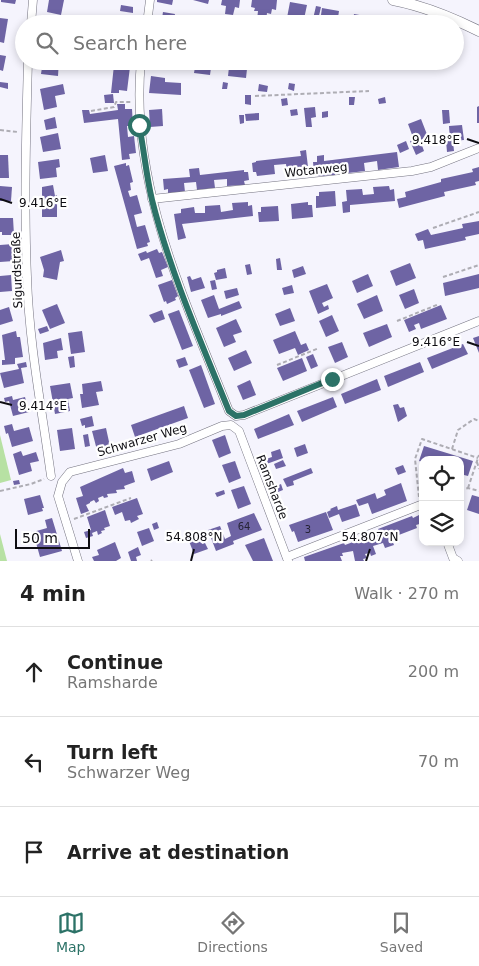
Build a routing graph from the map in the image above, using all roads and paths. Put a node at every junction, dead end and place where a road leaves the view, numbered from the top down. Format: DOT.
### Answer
graph roads {
  1 [pos="33,0"];
  2 [pos="150,0"];
  3 [pos="393,0"];
  4 [pos="32,15"];
  5 [pos="148,15"];
  6 [pos="444,15"];
  7 [pos="464,24"];
  8 [pos="479,31"];
  9 [pos="28,70"];
  10 [pos="141,70"];
  11 [pos="369,91"];
  12 [pos="255,96"];
  13 [pos="139,102"];
  14 [pos="91,111"];
  15 [pos="0,130"];
  16 [pos="26,133"];
  17 [pos="479,148"];
  18 [pos="152,199"];
  19 [pos="479,212"];
  20 [pos="433,228"];
  21 [pos="479,265"];
  22 [pos="443,277"];
  23 [pos="439,304"];
  24 [pos="396,321"];
  25 [pos="479,321"];
  26 [pos="319,348"];
  27 [pos="278,365"];
  28 [pos="479,421"];
  29 [pos="231,425"];
  30 [pos="452,449"];
  31 [pos="479,456"];
  32 [pos="477,462"];
  33 [pos="479,469"];
  34 [pos="51,476"];
  35 [pos="468,488"];
  36 [pos="464,489"];
  37 [pos="0,491"];
  38 [pos="479,491"];
  39 [pos="131,498"];
  40 [pos="421,501"];
  41 [pos="419,505"];
  42 [pos="77,518"];
  43 [pos="448,546"];
  44 [pos="288,559"];
  45 [pos="78,561"];
  46 [pos="458,561"];
  1 -- 4 [label="street"];
  2 -- 5 [label="street"];
  3 -- 6 [label="street"];
  7 -- 8 [label="street"];
  9 -- 16 [label="street, Sigurdstraße"];
  10 -- 13 [label="street"];
  11 -- 12 [label="path"];
  13 -- 14 [label="path"];
  13 -- 18 [label="street"];
  15 -- 16 [label="path"];
  16 -- 34 [label="street, Sigurdstraße"];
  17 -- 18 [label="street, Wotanweg"];
  18 -- 25 [label="street"];
  19 -- 20 [label="path"];
  21 -- 22 [label="path"];
  23 -- 24 [label="path"];
  26 -- 27 [label="path"];
  28 -- 30 [label="path"];
  29 -- 44 [label="street, Ramsharde"];
  29 -- 45 [label="street, Schwarzer Weg"];
  30 -- 31 [label="path"];
  30 -- 40 [label="path"];
  31 -- 32 [label="path"];
  32 -- 33 [label="path"];
  32 -- 35 [label="path"];
  34 -- 37 [label="path"];
  35 -- 36 [label="path"];
  35 -- 38 [label="path"];
  39 -- 42 [label="path"];
  41 -- 44 [label="street"];
  43 -- 46 [label="street"];
}
